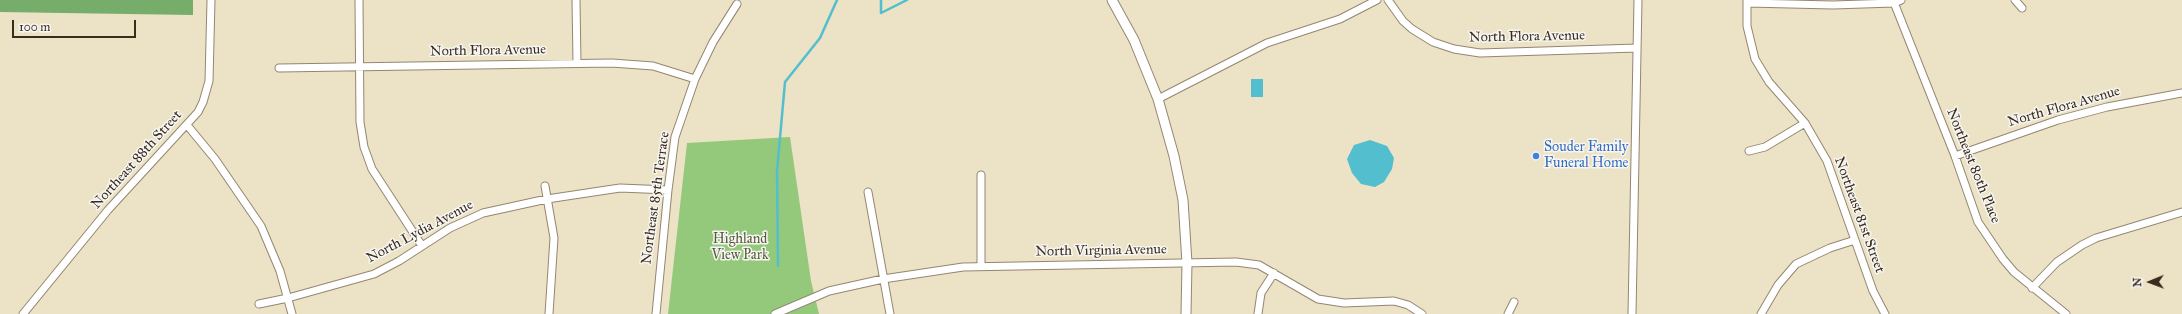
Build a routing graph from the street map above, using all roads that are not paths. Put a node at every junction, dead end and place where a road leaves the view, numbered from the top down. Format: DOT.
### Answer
graph roads {
  1 [pos="211,0"];
  2 [pos="359,0"];
  3 [pos="576,0"];
  4 [pos="1112,0"];
  5 [pos="1377,0"];
  6 [pos="1388,0"];
  7 [pos="1638,0"];
  8 [pos="2015,0"];
  9 [pos="1747,1"];
  10 [pos="1896,1"];
  11 [pos="737,4"];
  12 [pos="2022,8"];
  13 [pos="1638,48"];
  14 [pos="577,63"];
  15 [pos="361,66"];
  16 [pos="279,68"];
  17 [pos="695,79"];
  18 [pos="2182,93"];
  19 [pos="1158,99"];
  20 [pos="1804,123"];
  21 [pos="186,125"];
  22 [pos="1749,151"];
  23 [pos="1955,156"];
  24 [pos="981,175"];
  25 [pos="544,186"];
  26 [pos="668,190"];
  27 [pos="868,192"];
  28 [pos="547,200"];
  29 [pos="2182,212"];
  30 [pos="1855,240"];
  31 [pos="422,246"];
  32 [pos="1187,263"];
  33 [pos="981,265"];
  34 [pos="1274,273"];
  35 [pos="883,279"];
  36 [pos="2032,288"];
  37 [pos="288,298"];
  38 [pos="1514,302"];
  39 [pos="259,304"];
  40 [pos="23,314"];
  41 [pos="292,314"];
  42 [pos="549,314"];
  43 [pos="656,314"];
  44 [pos="775,314"];
  45 [pos="890,314"];
  46 [pos="1186,314"];
  47 [pos="1258,314"];
  48 [pos="1422,314"];
  49 [pos="1508,314"];
  50 [pos="1632,314"];
  51 [pos="1761,314"];
  52 [pos="1885,314"];
  53 [pos="2066,314"];
  1 -- 21 [label="street, Northeast 88th Street"];
  2 -- 15 [label="street"];
  3 -- 14 [label="street"];
  4 -- 19 [label="main road"];
  5 -- 19 [label="street"];
  6 -- 13 [label="street, North Flora Avenue"];
  7 -- 13 [label="street"];
  8 -- 12 [label="street"];
  9 -- 10 [label="street"];
  9 -- 20 [label="street, Northeast 81st Street"];
  10 -- 23 [label="street, Northeast 80th Place"];
  11 -- 17 [label="street, Northeast 85th Terrace"];
  13 -- 50 [label="street"];
  14 -- 15 [label="street, North Flora Avenue"];
  14 -- 17 [label="street, North Flora Avenue"];
  15 -- 16 [label="street, North Flora Avenue"];
  15 -- 31 [label="street"];
  17 -- 26 [label="street, Northeast 85th Terrace"];
  18 -- 23 [label="street, North Flora Avenue"];
  19 -- 32 [label="main road"];
  20 -- 22 [label="street"];
  20 -- 30 [label="street, Northeast 81st Street"];
  21 -- 37 [label="street"];
  21 -- 40 [label="street, Northeast 88th Street"];
  23 -- 36 [label="street, Northeast 80th Place"];
  24 -- 33 [label="street"];
  25 -- 28 [label="street"];
  26 -- 28 [label="street, North Lydia Avenue"];
  26 -- 43 [label="street, Northeast 85th Terrace"];
  27 -- 35 [label="street"];
  28 -- 31 [label="street, North Lydia Avenue"];
  28 -- 42 [label="street"];
  29 -- 36 [label="street"];
  30 -- 51 [label="street"];
  30 -- 52 [label="street, Northeast 81st Street"];
  31 -- 37 [label="street, North Lydia Avenue"];
  32 -- 33 [label="street, North Virginia Avenue"];
  32 -- 34 [label="street, North Virginia Avenue"];
  32 -- 46 [label="main road"];
  33 -- 35 [label="street, North Virginia Avenue"];
  34 -- 47 [label="street"];
  34 -- 48 [label="street, North Virginia Avenue"];
  35 -- 44 [label="street, North Virginia Avenue"];
  35 -- 45 [label="street"];
  36 -- 53 [label="street, Northeast 80th Place"];
  37 -- 39 [label="street, North Lydia Avenue"];
  37 -- 41 [label="street"];
  38 -- 49 [label="street"];
}
